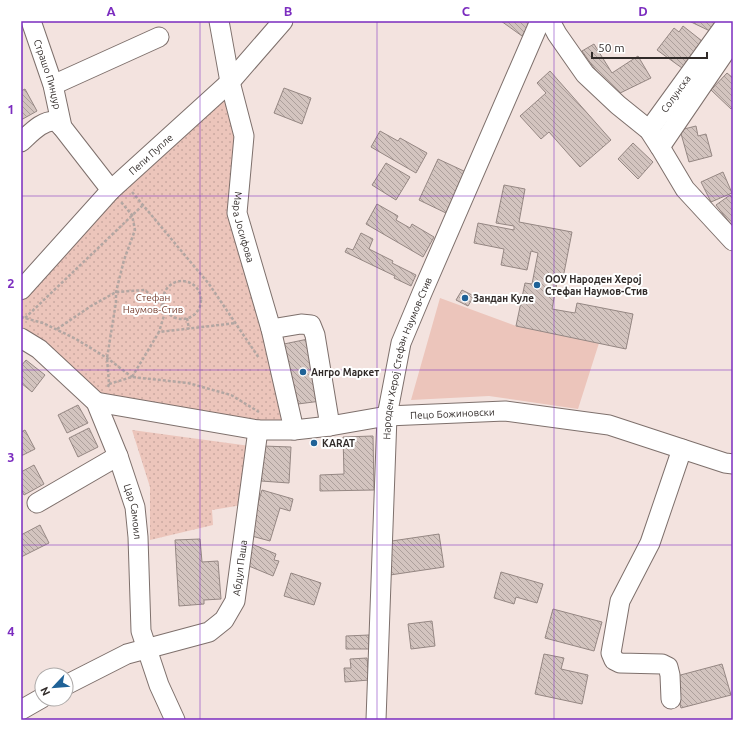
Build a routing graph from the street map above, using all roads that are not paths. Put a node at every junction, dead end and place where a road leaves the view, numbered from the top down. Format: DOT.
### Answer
graph roads {
  1 [pos="31,21"];
  2 [pos="219,21"];
  3 [pos="283,21"];
  4 [pos="540,21"];
  5 [pos="550,21"];
  6 [pos="728,21"];
  7 [pos="159,37"];
  8 [pos="733,40"];
  9 [pos="230,82"];
  10 [pos="54,85"];
  11 [pos="62,128"];
  12 [pos="649,130"];
  13 [pos="21,142"];
  14 [pos="660,147"];
  15 [pos="116,185"];
  16 [pos="733,241"];
  17 [pos="21,290"];
  18 [pos="272,329"];
  19 [pos="21,338"];
  20 [pos="96,402"];
  21 [pos="387,416"];
  22 [pos="260,422"];
  23 [pos="330,426"];
  24 [pos="294,430"];
  25 [pos="682,449"];
  26 [pos="118,456"];
  27 [pos="733,464"];
  28 [pos="37,504"];
  29 [pos="146,650"];
  30 [pos="74,681"];
  31 [pos="670,699"];
  32 [pos="34,703"];
  33 [pos="21,710"];
  34 [pos="175,720"];
  35 [pos="376,720"];
  1 -- 10 [label="street, Страшо Пинџур"];
  2 -- 9 [label="street, Мара Јосифова"];
  3 -- 9 [label="street, Пепи Пупле"];
  4 -- 21 [label="street, Народен Херој Стефан Наумов-Стив"];
  5 -- 12 [label="street"];
  6 -- 12 [label="street, Солунска"];
  7 -- 10 [label="street"];
  8 -- 14 [label="street, Солунска"];
  9 -- 15 [label="street, Пепи Пупле"];
  9 -- 18 [label="street, Мара Јосифова"];
  10 -- 11 [label="street, Страшо Пинџур"];
  11 -- 13 [label="street, Страшо Пинџур"];
  11 -- 15 [label="street, Страшо Пинџур"];
  12 -- 14 [label="street"];
  14 -- 16 [label="street"];
  15 -- 17 [label="street, Пепи Пупле"];
  18 -- 23 [label="street"];
  18 -- 24 [label="street, Мара Јосифова"];
  19 -- 20 [label="street, Цар Самоил"];
  20 -- 22 [label="street, Пецо Божиновски"];
  20 -- 26 [label="street, Цар Самоил"];
  21 -- 23 [label="street, Пецо Божиновски"];
  21 -- 25 [label="street, Пецо Божиновски"];
  21 -- 35 [label="street, Народен Херој Стефан Наумов-Стив"];
  22 -- 24 [label="street, Пецо Божиновски"];
  22 -- 29 [label="street, Абдул Паша"];
  23 -- 24 [label="street, Пецо Божиновски"];
  25 -- 27 [label="street, Пецо Божиновски"];
  25 -- 31 [label="street"];
  26 -- 28 [label="street"];
  26 -- 29 [label="street, Цар Самоил"];
  29 -- 30 [label="street, Абдул Паша"];
  29 -- 34 [label="street, Цар Самоил"];
  32 -- 33 [label="street"];
}
